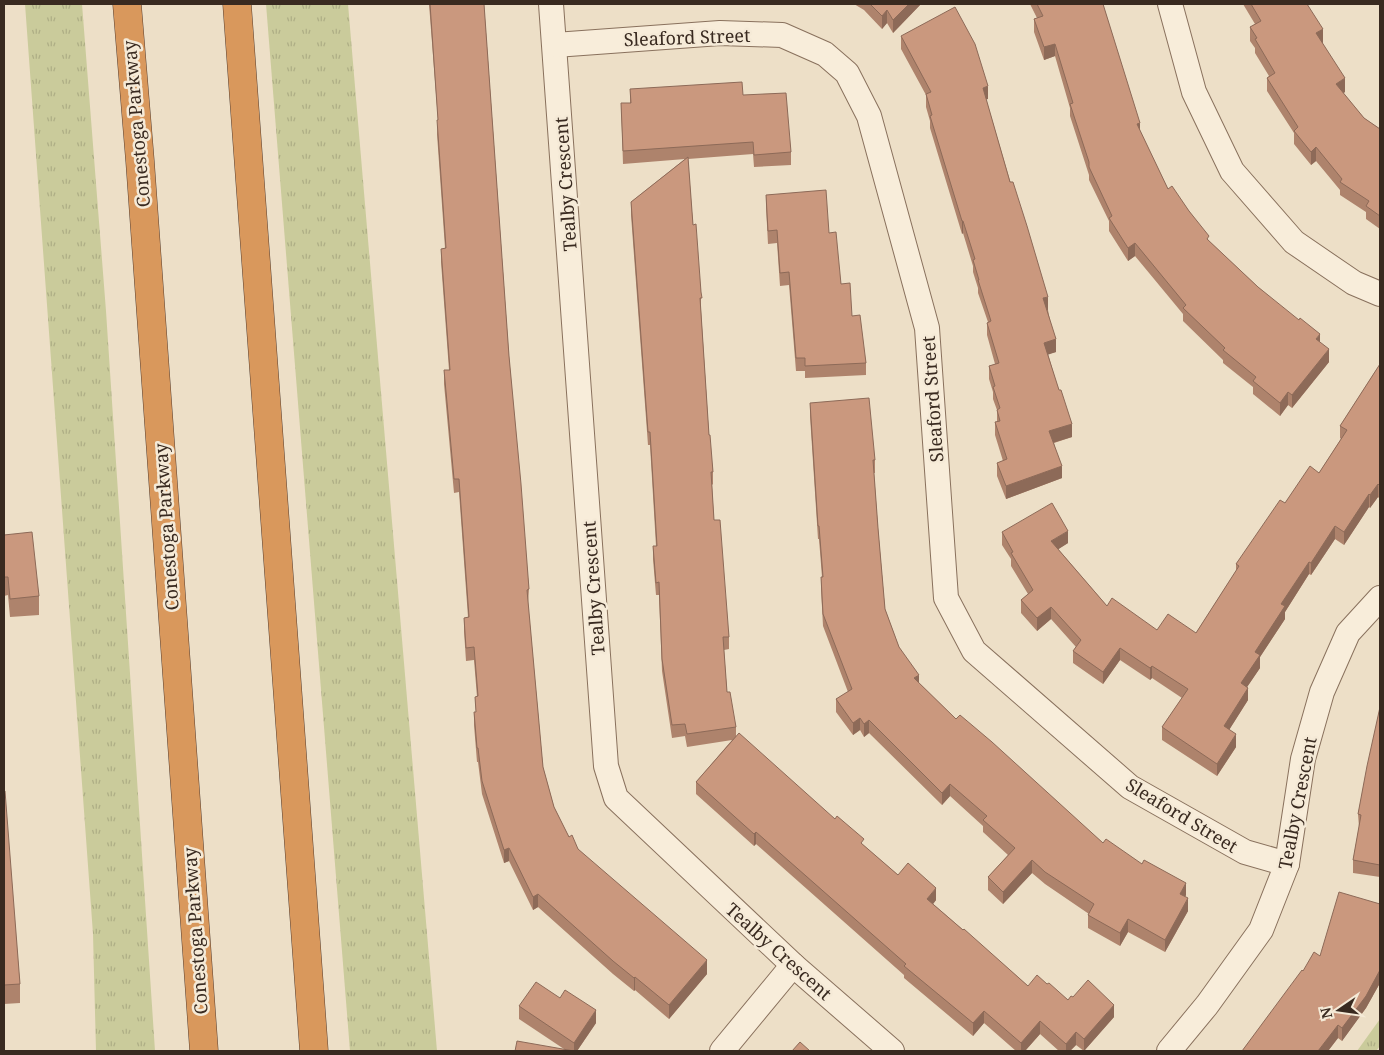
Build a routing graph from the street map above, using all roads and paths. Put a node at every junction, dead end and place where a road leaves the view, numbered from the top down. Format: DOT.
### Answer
graph roads {
  1 [pos="127,4"];
  2 [pos="237,4"];
  3 [pos="551,4"];
  4 [pos="1170,4"];
  5 [pos="555,45"];
  6 [pos="1380,294"];
  7 [pos="1380,598"];
  8 [pos="1287,864"];
  9 [pos="793,965"];
  10 [pos="204,1051"];
  11 [pos="314,1051"];
  12 [pos="722,1051"];
  13 [pos="892,1051"];
  14 [pos="1169,1051"];
  1 -- 10 [label="highway, Conestoga Parkway"];
  2 -- 11 [label="highway"];
  3 -- 5 [label="street, Tealby Crescent"];
  4 -- 6 [label="street"];
  5 -- 8 [label="street, Sleaford Street"];
  5 -- 9 [label="street, Tealby Crescent"];
  7 -- 8 [label="street, Tealby Crescent"];
  8 -- 14 [label="street, Tealby Crescent"];
  9 -- 12 [label="street"];
  9 -- 13 [label="street, Tealby Crescent"];
}
